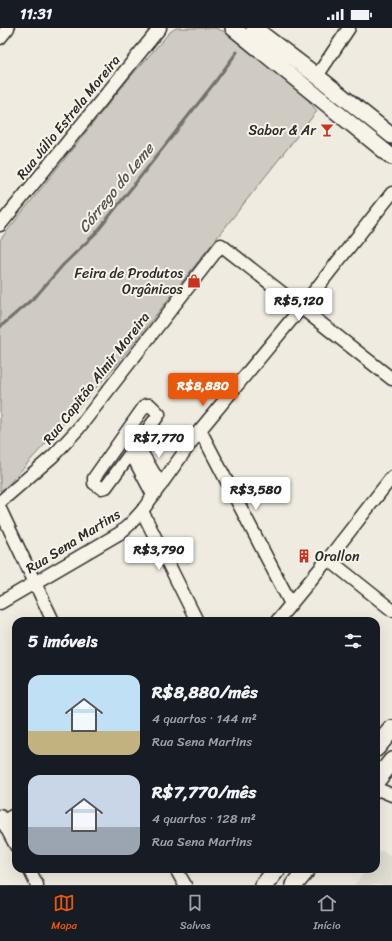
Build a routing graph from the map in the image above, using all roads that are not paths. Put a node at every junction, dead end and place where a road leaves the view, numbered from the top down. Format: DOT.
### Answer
graph roads {
  1 [pos="8,28"];
  2 [pos="160,28"];
  3 [pos="233,28"];
  4 [pos="254,28"];
  5 [pos="349,28"];
  6 [pos="0,38"];
  7 [pos="318,76"];
  8 [pos="392,136"];
  9 [pos="392,157"];
  10 [pos="392,193"];
  11 [pos="0,226"];
  12 [pos="301,308"];
  13 [pos="392,379"];
  14 [pos="200,430"];
  15 [pos="134,449"];
  16 [pos="392,477"];
  17 [pos="161,485"];
  18 [pos="153,495"];
  19 [pos="0,502"];
  20 [pos="0,509"];
  21 [pos="142,511"];
  22 [pos="328,559"];
  23 [pos="35,583"];
  24 [pos="0,603"];
  25 [pos="291,604"];
  26 [pos="392,610"];
  27 [pos="51,617"];
  28 [pos="195,617"];
  29 [pos="280,617"];
  30 [pos="392,728"];
  31 [pos="380,743"];
  32 [pos="392,761"];
  33 [pos="380,776"];
  34 [pos="380,790"];
  35 [pos="392,795"];
  36 [pos="12,816"];
  37 [pos="1,820"];
  38 [pos="12,839"];
  39 [pos="31,873"];
  40 [pos="178,873"];
  41 [pos="304,873"];
  42 [pos="38,885"];
  43 [pos="185,885"];
  44 [pos="294,885"];
  1 -- 6 [label="street"];
  2 -- 11 [label="street, Rua Júlio Estrela Moreira"];
  3 -- 9 [label="street"];
  4 -- 7 [label="street"];
  5 -- 7 [label="street"];
  7 -- 8 [label="street"];
  10 -- 12 [label="street, Rua Sena Martins"];
  12 -- 13 [label="street"];
  12 -- 14 [label="street, Rua Sena Martins"];
  12 -- 19 [label="street, Rua Capitão Almir Moreira"];
  14 -- 17 [label="street, Rua Sena Martins"];
  14 -- 25 [label="street"];
  15 -- 15 [label="street"];
  15 -- 17 [label="street"];
  15 -- 18 [label="street"];
  16 -- 22 [label="street"];
  17 -- 18 [label="street, Rua Sena Martins"];
  18 -- 21 [label="street, Rua Sena Martins"];
  20 -- 23 [label="street"];
  21 -- 23 [label="street, Rua Sena Martins"];
  21 -- 28 [label="street"];
  22 -- 25 [label="street"];
  22 -- 26 [label="street"];
  23 -- 24 [label="street, Rua Sena Martins"];
  23 -- 27 [label="street"];
  25 -- 29 [label="street"];
  30 -- 31 [label="main road"];
  32 -- 33 [label="main road"];
  34 -- 35 [label="street"];
  36 -- 37 [label="street"];
  37 -- 38 [label="street"];
  39 -- 42 [label="street"];
  40 -- 43 [label="street"];
  41 -- 44 [label="main road"];
}
